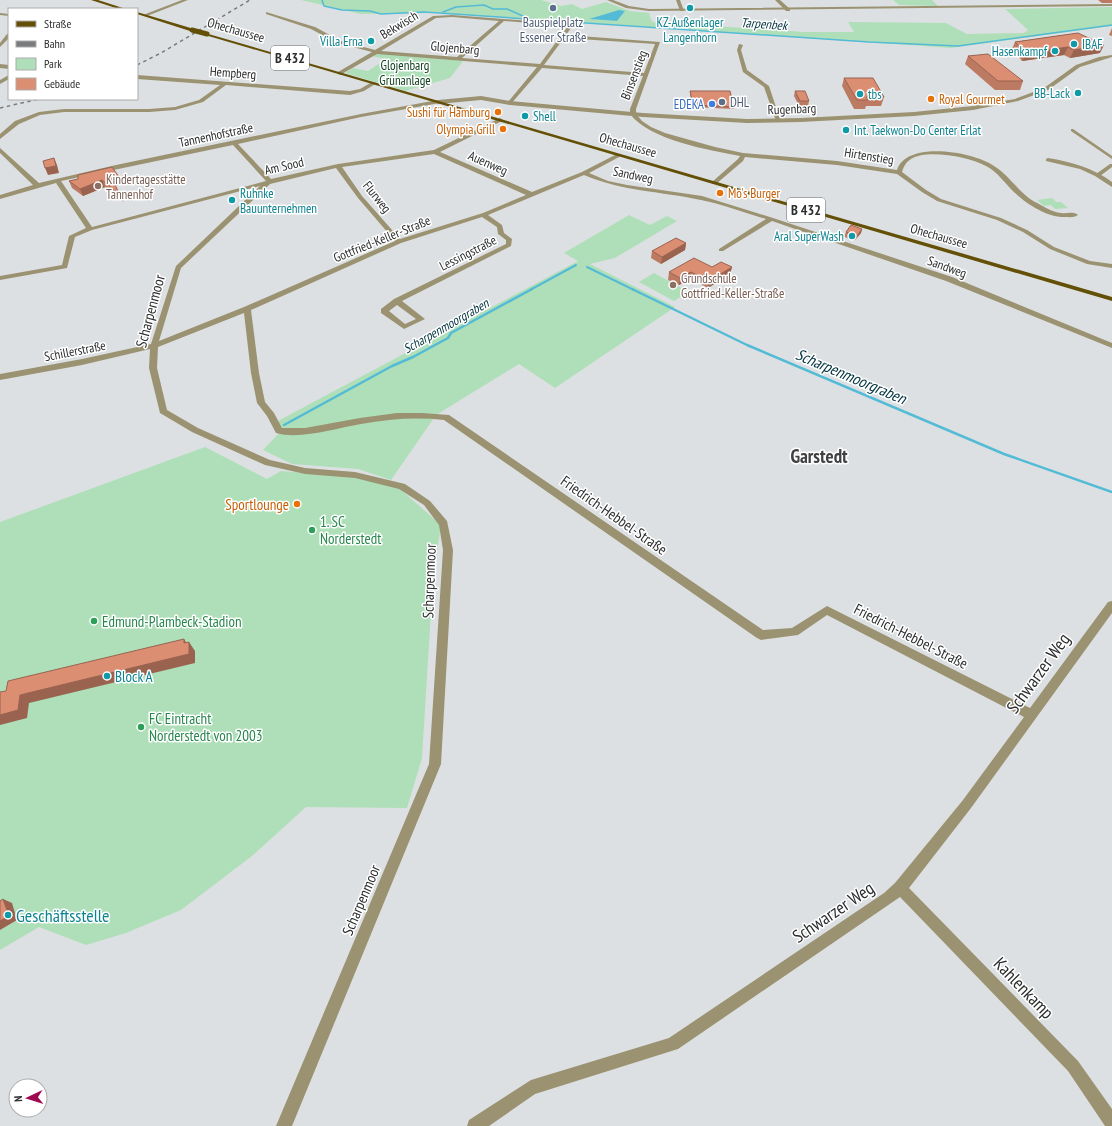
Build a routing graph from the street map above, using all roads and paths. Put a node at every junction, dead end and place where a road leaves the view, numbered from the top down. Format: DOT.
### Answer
graph roads {
  1 [pos="93,0"];
  2 [pos="186,0"];
  3 [pos="609,0"];
  4 [pos="678,0"];
  5 [pos="777,0"];
  6 [pos="1112,6"];
  7 [pos="121,8"];
  8 [pos="682,10"];
  9 [pos="788,10"];
  10 [pos="138,13"];
  11 [pos="268,13"];
  12 [pos="144,15"];
  13 [pos="503,20"];
  14 [pos="8,36"];
  15 [pos="563,36"];
  16 [pos="741,45"];
  17 [pos="0,46"];
  18 [pos="376,52"];
  19 [pos="1112,56"];
  20 [pos="458,59"];
  21 [pos="541,66"];
  22 [pos="340,73"];
  23 [pos="646,75"];
  24 [pos="138,77"];
  25 [pos="224,84"];
  26 [pos="374,84"];
  27 [pos="438,102"];
  28 [pos="510,103"];
  29 [pos="633,114"];
  30 [pos="500,120"];
  31 [pos="779,121"];
  32 [pos="13,125"];
  33 [pos="0,127"];
  34 [pos="1073,130"];
  35 [pos="0,137"];
  36 [pos="234,143"];
  37 [pos="0,150"];
  38 [pos="435,152"];
  39 [pos="619,155"];
  40 [pos="743,155"];
  41 [pos="1112,158"];
  42 [pos="1048,160"];
  43 [pos="1112,165"];
  44 [pos="338,166"];
  45 [pos="899,172"];
  46 [pos="584,173"];
  47 [pos="1098,175"];
  48 [pos="57,180"];
  49 [pos="269,182"];
  50 [pos="714,183"];
  51 [pos="37,185"];
  52 [pos="1112,185"];
  53 [pos="532,195"];
  54 [pos="0,197"];
  55 [pos="483,215"];
  56 [pos="1075,215"];
  57 [pos="771,219"];
  58 [pos="90,229"];
  59 [pos="399,242"];
  60 [pos="721,250"];
  61 [pos="1112,266"];
  62 [pos="0,278"];
  63 [pos="1112,300"];
  64 [pos="397,301"];
  65 [pos="247,309"];
  66 [pos="154,346"];
  67 [pos="1112,346"];
  68 [pos="0,377"];
  69 [pos="1112,605"];
  70 [pos="1032,715"];
  71 [pos="900,888"];
  72 [pos="1112,1122"];
  73 [pos="284,1126"];
  74 [pos="475,1126"];
  1 -- 7 [label="main road"];
  2 -- 12 [label="street"];
  3 -- 8 [label="street"];
  4 -- 8 [label="street"];
  5 -- 9 [label="street"];
  6 -- 9 [label="street"];
  8 -- 9 [label="street"];
  10 -- 12 [label="main road, Ohechaussee / B 432"];
  11 -- 18 [label="street, Glojenbarg"];
  12 -- 22 [label="main road, Ohechaussee / B 432, bridge"];
  13 -- 15 [label="street, Bekwisch"];
  13 -- 18 [label="street, Bekwisch"];
  13 -- 20 [label="street"];
  14 -- 17 [label="street"];
  15 -- 21 [label="street"];
  15 -- 23 [label="street, Binsenstieg"];
  16 -- 31 [label="street"];
  18 -- 20 [label="street, Glojenbarg"];
  18 -- 22 [label="street, Bekwisch"];
  19 -- 31 [label="street, Rugenbarg"];
  20 -- 21 [label="street, Glojenbarg"];
  21 -- 23 [label="street, Glojenbarg"];
  21 -- 28 [label="street"];
  22 -- 26 [label="main road, Ohechaussee / B 432"];
  23 -- 29 [label="street, Binsenstieg"];
  24 -- 25 [label="street, Hempberg"];
  25 -- 26 [label="street, Hempberg"];
  25 -- 32 [label="street"];
  26 -- 27 [label="main road, Ohechaussee / B 432"];
  27 -- 28 [label="street, Rugenbarg"];
  27 -- 30 [label="main road, Ohechaussee / B 432"];
  27 -- 36 [label="street, Tannenhofstraße"];
  28 -- 29 [label="street, Rugenbarg"];
  29 -- 31 [label="street, Rugenbarg"];
  29 -- 40 [label="street, Hirtenstieg"];
  30 -- 38 [label="street, Am Sood"];
  30 -- 39 [label="main road, Ohechaussee / B 432"];
  32 -- 33 [label="street"];
  32 -- 35 [label="street"];
  34 -- 41 [label="street"];
  36 -- 48 [label="street, Tannenhofstraße"];
  36 -- 49 [label="street"];
  37 -- 51 [label="street"];
  38 -- 44 [label="street, Am Sood"];
  38 -- 53 [label="street, Auenweg"];
  39 -- 46 [label="street, Gottfried-Keller-Straße"];
  39 -- 50 [label="main road, Ohechaussee / B 432"];
  40 -- 45 [label="street, Hirtenstieg"];
  40 -- 50 [label="street"];
  42 -- 47 [label="street"];
  43 -- 47 [label="street"];
  44 -- 49 [label="street, Am Sood"];
  44 -- 59 [label="street, Flurweg"];
  45 -- 56 [label="street"];
  45 -- 61 [label="street, Hirtenstieg"];
  46 -- 53 [label="street, Gottfried-Keller-Straße"];
  46 -- 57 [label="street, Sandweg"];
  47 -- 52 [label="street"];
  48 -- 51 [label="street, Tannenhofstraße"];
  48 -- 58 [label="street"];
  49 -- 58 [label="street, Am Sood"];
  49 -- 66 [label="street, Scharpenmoor"];
  50 -- 63 [label="main road, Ohechaussee / B 432"];
  51 -- 54 [label="street, Tannenhofstraße"];
  53 -- 55 [label="street, Gottfried-Keller-Straße"];
  55 -- 59 [label="street, Gottfried-Keller-Straße"];
  55 -- 64 [label="street, Lessingstraße"];
  57 -- 60 [label="street"];
  57 -- 67 [label="street, Sandweg"];
  58 -- 62 [label="street, Am Sood"];
  59 -- 65 [label="street, Gottfried-Keller-Straße"];
  64 -- 64 [label="street, Lessingstraße"];
  65 -- 66 [label="street, Gottfried-Keller-Straße"];
  65 -- 70 [label="street, Friedrich-Hebbel-Straße"];
  66 -- 68 [label="street, Schillerstraße"];
  66 -- 73 [label="street, Scharpenmoor"];
  69 -- 70 [label="street, Schwarzer Weg"];
  70 -- 71 [label="street, Schwarzer Weg"];
  71 -- 72 [label="street, Kahlenkamp"];
  71 -- 74 [label="street, Schwarzer Weg"];
}
